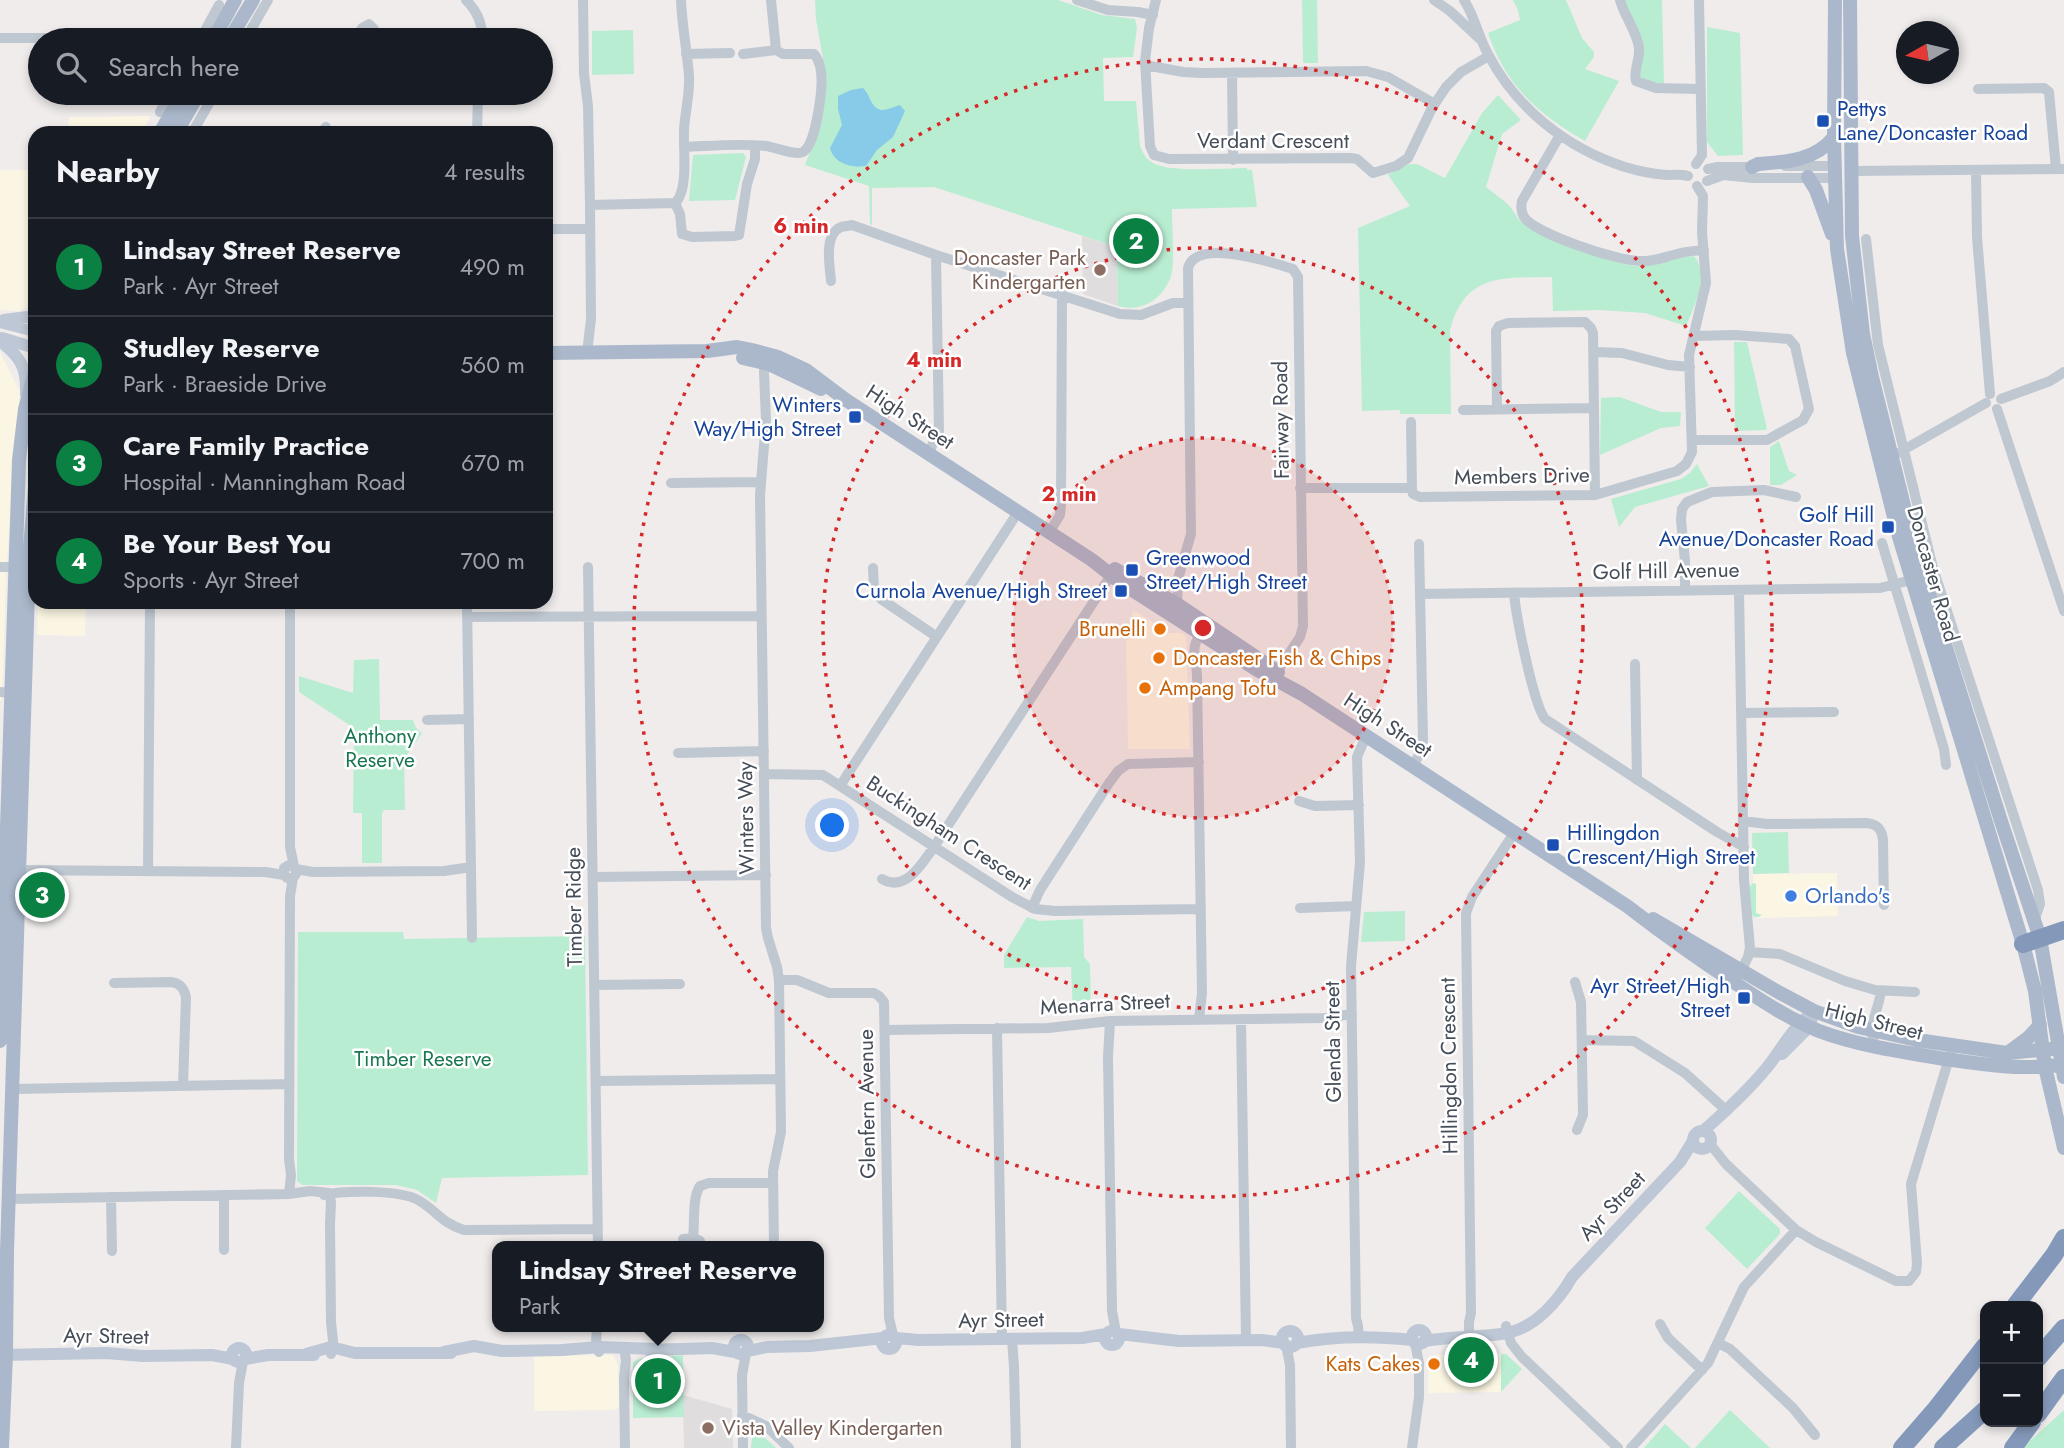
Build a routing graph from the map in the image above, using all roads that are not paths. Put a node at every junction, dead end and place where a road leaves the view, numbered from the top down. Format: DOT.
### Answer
graph roads {
  1 [pos="236,0"];
  2 [pos="253,0"];
  3 [pos="268,0"];
  4 [pos="466,0"];
  5 [pos="583,0"];
  6 [pos="681,0"];
  7 [pos="771,0"];
  8 [pos="1077,0"];
  9 [pos="1156,0"];
  10 [pos="1434,0"];
  11 [pos="1464,0"];
  12 [pos="1620,0"];
  13 [pos="1699,0"];
  14 [pos="1835,0"];
  15 [pos="1850,0"];
  16 [pos="219,5"];
  17 [pos="1153,15"];
  18 [pos="209,28"];
  19 [pos="214,28"];
  20 [pos="236,28"];
  21 [pos="252,28"];
  22 [pos="481,28"];
  23 [pos="0,37"];
  24 [pos="28,37"];
  25 [pos="1482,42"];
  26 [pos="776,50"];
  27 [pos="730,53"];
  28 [pos="686,54"];
  29 [pos="743,54"];
  30 [pos="1489,56"];
  31 [pos="1145,65"];
  32 [pos="1231,73"];
  33 [pos="1700,89"];
  34 [pos="1978,89"];
  35 [pos="1435,104"];
  36 [pos="164,105"];
  37 [pos="176,105"];
  38 [pos="192,105"];
  39 [pos="208,105"];
  40 [pos="478,105"];
  41 [pos="160,112"];
  42 [pos="164,126"];
  43 [pos="180,126"];
  44 [pos="196,126"];
  45 [pos="477,126"];
  46 [pos="1560,135"];
  47 [pos="1834,137"];
  48 [pos="755,146"];
  49 [pos="684,147"];
  50 [pos="1233,160"];
  51 [pos="1696,164"];
  52 [pos="1752,167"];
  53 [pos="1708,169"];
  54 [pos="2060,169"];
  55 [pos="1976,170"];
  56 [pos="1852,171"];
  57 [pos="1836,172"];
  58 [pos="1688,176"];
  59 [pos="1808,177"];
  60 [pos="1707,181"];
  61 [pos="1697,186"];
  62 [pos="675,203"];
  63 [pos="590,205"];
  64 [pos="553,229"];
  65 [pos="590,229"];
  66 [pos="1866,239"];
  67 [pos="1837,249"];
  68 [pos="1704,250"];
  69 [pos="936,255"];
  70 [pos="831,281"];
  71 [pos="1062,294"];
  72 [pos="1188,303"];
  73 [pos="28,317"];
  74 [pos="0,321"];
  75 [pos="28,329"];
  76 [pos="1693,336"];
  77 [pos="0,340"];
  78 [pos="28,346"];
  79 [pos="1593,352"];
  80 [pos="553,353"];
  81 [pos="591,353"];
  82 [pos="771,360"];
  83 [pos="1689,367"];
  84 [pos="2064,372"];
  85 [pos="28,398"];
  86 [pos="1988,398"];
  87 [pos="1999,404"];
  88 [pos="1594,408"];
  89 [pos="25,409"];
  90 [pos="1497,409"];
  91 [pos="1463,410"];
  92 [pos="1411,422"];
  93 [pos="1692,440"];
  94 [pos="928,454"];
  95 [pos="1897,454"];
  96 [pos="761,482"];
  97 [pos="671,483"];
  98 [pos="1300,488"];
  99 [pos="1412,488"];
  100 [pos="1595,495"];
  101 [pos="1796,497"];
  102 [pos="1018,512"];
  103 [pos="1049,533"];
  104 [pos="28,538"];
  105 [pos="1882,543"];
  106 [pos="1419,544"];
  107 [pos="0,567"];
  108 [pos="22,568"];
  109 [pos="588,568"];
  110 [pos="873,568"];
  111 [pos="1113,572"];
  112 [pos="1178,579"];
  113 [pos="1911,580"];
  114 [pos="1894,585"];
  115 [pos="1685,590"];
  116 [pos="1739,590"];
  117 [pos="1158,592"];
  118 [pos="1514,593"];
  119 [pos="1420,594"];
  120 [pos="1177,604"];
  121 [pos="150,609"];
  122 [pos="290,609"];
  123 [pos="467,609"];
  124 [pos="2064,611"];
  125 [pos="589,616"];
  126 [pos="761,616"];
  127 [pos="467,617"];
  128 [pos="1206,632"];
  129 [pos="937,637"];
  130 [pos="1635,664"];
  131 [pos="1275,675"];
  132 [pos="6,692"];
  133 [pos="1834,712"];
  134 [pos="1742,713"];
  135 [pos="469,719"];
  136 [pos="427,720"];
  137 [pos="1369,738"];
  138 [pos="764,751"];
  139 [pos="678,753"];
  140 [pos="1199,762"];
  141 [pos="1946,765"];
  142 [pos="1413,766"];
  143 [pos="765,774"];
  144 [pos="1637,780"];
  145 [pos="840,786"];
  146 [pos="10,792"];
  147 [pos="1299,801"];
  148 [pos="1359,805"];
  149 [pos="1743,825"];
  150 [pos="1514,833"];
  151 [pos="934,846"];
  152 [pos="1744,846"];
  153 [pos="2012,854"];
  154 [pos="13,870"];
  155 [pos="148,871"];
  156 [pos="471,871"];
  157 [pos="290,872"];
  158 [pos="766,875"];
  159 [pos="593,877"];
  160 [pos="883,879"];
  161 [pos="1884,905"];
  162 [pos="1356,906"];
  163 [pos="1032,908"];
  164 [pos="1300,908"];
  165 [pos="1201,909"];
  166 [pos="2013,911"];
  167 [pos="2064,930"];
  168 [pos="2033,934"];
  169 [pos="472,938"];
  170 [pos="1749,952"];
  171 [pos="1738,977"];
  172 [pos="779,980"];
  173 [pos="1575,982"];
  174 [pos="114,983"];
  175 [pos="680,984"];
  176 [pos="594,985"];
  177 [pos="1881,991"];
  178 [pos="1915,992"];
  179 [pos="1814,1011"];
  180 [pos="1352,1017"];
  181 [pos="1202,1019"];
  182 [pos="1241,1019"];
  183 [pos="1107,1021"];
  184 [pos="1805,1024"];
  185 [pos="2039,1026"];
  186 [pos="997,1028"];
  187 [pos="886,1030"];
  188 [pos="1874,1039"];
  189 [pos="1582,1040"];
  190 [pos="0,1041"];
  191 [pos="2059,1048"];
  192 [pos="2042,1050"];
  193 [pos="1952,1052"];
  194 [pos="2007,1053"];
  195 [pos="2045,1067"];
  196 [pos="2021,1068"];
  197 [pos="2063,1071"];
  198 [pos="780,1079"];
  199 [pos="596,1081"];
  200 [pos="289,1084"];
  201 [pos="183,1086"];
  202 [pos="13,1088"];
  203 [pos="2049,1090"];
  204 [pos="1727,1111"];
  205 [pos="1577,1130"];
  206 [pos="1703,1142"];
  207 [pos="2064,1148"];
  208 [pos="773,1183"];
  209 [pos="329,1193"];
  210 [pos="289,1194"];
  211 [pos="224,1195"];
  212 [pos="111,1197"];
  213 [pos="9,1199"];
  214 [pos="597,1229"];
  215 [pos="1796,1230"];
  216 [pos="2064,1238"];
  217 [pos="692,1239"];
  218 [pos="598,1241"];
  219 [pos="774,1241"];
  220 [pos="225,1250"];
  221 [pos="112,1251"];
  222 [pos="2059,1252"];
  223 [pos="2019,1301"];
  224 [pos="1660,1324"];
  225 [pos="2064,1328"];
  226 [pos="1507,1330"];
  227 [pos="599,1332"];
  228 [pos="1112,1337"];
  229 [pos="1472,1337"];
  230 [pos="1356,1338"];
  231 [pos="1010,1339"];
  232 [pos="1419,1339"];
  233 [pos="1246,1340"];
  234 [pos="889,1341"];
  235 [pos="1290,1341"];
  236 [pos="1717,1346"];
  237 [pos="331,1349"];
  238 [pos="599,1349"];
  239 [pos="741,1349"];
  240 [pos="1980,1352"];
  241 [pos="2043,1352"];
  242 [pos="624,1353"];
  243 [pos="3,1355"];
  244 [pos="239,1357"];
  245 [pos="1702,1370"];
  246 [pos="2064,1378"];
  247 [pos="2043,1407"];
  248 [pos="742,1415"];
  249 [pos="1980,1415"];
  250 [pos="2028,1427"];
  251 [pos="1815,1435"];
  252 [pos="2,1448"];
  253 [pos="236,1448"];
  254 [pos="625,1448"];
  255 [pos="743,1448"];
  256 [pos="789,1448"];
  257 [pos="1016,1448"];
  258 [pos="1291,1448"];
  259 [pos="1412,1448"];
  260 [pos="1618,1448"];
  261 [pos="1631,1448"];
  262 [pos="1902,1448"];
  263 [pos="1943,1448"];
  264 [pos="2012,1448"];
  1 -- 19 [label="main road"];
  2 -- 20 [label="main road"];
  3 -- 21 [label="street"];
  4 -- 22 [label="street"];
  5 -- 63 [label="street"];
  6 -- 28 [label="street"];
  7 -- 26 [label="street"];
  8 -- 17 [label="street"];
  9 -- 17 [label="street, Verdant Crescent"];
  10 -- 25 [label="street"];
  11 -- 25 [label="street"];
  12 -- 33 [label="street"];
  13 -- 33 [label="street"];
  14 -- 47 [label="main road, Doncaster Road"];
  15 -- 56 [label="main road, Doncaster Road"];
  16 -- 18 [label="street"];
  17 -- 31 [label="street, Verdant Crescent"];
  23 -- 24 [label="street"];
  25 -- 30 [label="street"];
  26 -- 29 [label="street"];
  26 -- 48 [label="street"];
  27 -- 28 [label="street"];
  28 -- 49 [label="street"];
  30 -- 35 [label="street, Verdant Crescent"];
  30 -- 46 [label="street"];
  31 -- 32 [label="street"];
  31 -- 50 [label="street, Verdant Crescent"];
  32 -- 35 [label="street"];
  32 -- 50 [label="street"];
  33 -- 51 [label="street"];
  34 -- 54 [label="street"];
  35 -- 50 [label="street, Verdant Crescent"];
  36 -- 41 [label="street"];
  37 -- 42 [label="main road"];
  38 -- 43 [label="main road"];
  39 -- 44 [label="street"];
  40 -- 45 [label="street"];
  46 -- 58 [label="street"];
  46 -- 68 [label="street"];
  47 -- 52 [label="main road"];
  47 -- 57 [label="main road, Doncaster Road"];
  48 -- 49 [label="street"];
  48 -- 62 [label="street"];
  49 -- 62 [label="street"];
  51 -- 53 [label="street"];
  51 -- 58 [label="street"];
  52 -- 53 [label="street"];
  52 -- 57 [label="street"];
  53 -- 60 [label="street"];
  54 -- 55 [label="street"];
  55 -- 56 [label="street"];
  55 -- 86 [label="street"];
  56 -- 57 [label="main road"];
  56 -- 95 [label="main road, Doncaster Road"];
  57 -- 59 [label="street"];
  57 -- 67 [label="main road, Doncaster Road"];
  58 -- 61 [label="street"];
  59 -- 60 [label="street"];
  59 -- 67 [label="main road"];
  60 -- 61 [label="street"];
  61 -- 68 [label="street, Members Drive"];
  62 -- 63 [label="street"];
  63 -- 65 [label="street"];
  64 -- 65 [label="street"];
  65 -- 81 [label="street"];
  66 -- 95 [label="street, Doncaster Road"];
  67 -- 113 [label="main road, Doncaster Road"];
  68 -- 76 [label="street, Members Drive"];
  69 -- 70 [label="street"];
  69 -- 71 [label="street"];
  69 -- 94 [label="street"];
  71 -- 72 [label="street"];
  71 -- 103 [label="street"];
  72 -- 98 [label="street, Fairway Road"];
  72 -- 112 [label="street"];
  73 -- 74 [label="street"];
  74 -- 75 [label="street"];
  76 -- 83 [label="street, Members Drive"];
  76 -- 93 [label="street"];
  77 -- 78 [label="street"];
  77 -- 89 [label="street"];
  79 -- 83 [label="street"];
  79 -- 88 [label="street"];
  79 -- 90 [label="street"];
  80 -- 81 [label="main road, High Street"];
  81 -- 82 [label="main road, High Street"];
  82 -- 94 [label="main road, High Street"];
  82 -- 96 [label="street, Winters Way"];
  83 -- 93 [label="street, Members Drive"];
  84 -- 87 [label="street"];
  85 -- 89 [label="main road"];
  86 -- 87 [label="street"];
  86 -- 95 [label="street"];
  87 -- 124 [label="street"];
  88 -- 90 [label="street"];
  88 -- 100 [label="street"];
  89 -- 108 [label="main road"];
  90 -- 91 [label="street"];
  92 -- 99 [label="street"];
  93 -- 100 [label="street, Members Drive"];
  94 -- 102 [label="main road, High Street"];
  95 -- 153 [label="main road, Doncaster Road"];
  95 -- 168 [label="street, Doncaster Road"];
  96 -- 97 [label="street"];
  96 -- 126 [label="street, Winters Way"];
  98 -- 99 [label="street, Members Drive"];
  98 -- 131 [label="street, Fairway Road"];
  99 -- 100 [label="street, Members Drive"];
  101 -- 115 [label="street"];
  102 -- 103 [label="main road, High Street"];
  102 -- 129 [label="street"];
  103 -- 111 [label="main road, High Street"];
  104 -- 108 [label="main road"];
  105 -- 114 [label="street, Doncaster Road"];
  106 -- 119 [label="street"];
  107 -- 108 [label="street"];
  108 -- 132 [label="main road"];
  108 -- 146 [label="main road"];
  109 -- 125 [label="street, Timber Ridge"];
  110 -- 129 [label="street"];
  111 -- 117 [label="main road, High Street"];
  111 -- 128 [label="main road, High Street"];
  111 -- 151 [label="street"];
  112 -- 117 [label="street"];
  112 -- 120 [label="street"];
  113 -- 114 [label="street, Golf Hill Avenue"];
  113 -- 166 [label="main road, Doncaster Road"];
  114 -- 116 [label="street, Golf Hill Avenue"];
  114 -- 141 [label="street, Doncaster Road"];
  115 -- 116 [label="street, Golf Hill Avenue"];
  115 -- 118 [label="street, Golf Hill Avenue"];
  116 -- 134 [label="street"];
  117 -- 120 [label="main road, High Street"];
  118 -- 119 [label="street, Golf Hill Avenue"];
  118 -- 144 [label="street"];
  119 -- 142 [label="street"];
  120 -- 128 [label="main road, High Street"];
  121 -- 155 [label="street"];
  122 -- 157 [label="street"];
  123 -- 127 [label="street"];
  125 -- 126 [label="street"];
  125 -- 127 [label="street"];
  125 -- 159 [label="street, Timber Ridge"];
  126 -- 138 [label="street, Winters Way"];
  127 -- 135 [label="street"];
  128 -- 131 [label="main road, High Street"];
  128 -- 140 [label="street"];
  129 -- 145 [label="street"];
  130 -- 144 [label="street"];
  131 -- 137 [label="main road, High Street"];
  132 -- 146 [label="main road"];
  133 -- 134 [label="street"];
  134 -- 149 [label="street"];
  135 -- 136 [label="street"];
  135 -- 156 [label="street"];
  137 -- 142 [label="main road, High Street"];
  137 -- 148 [label="street, Glenda Street"];
  138 -- 139 [label="street"];
  138 -- 143 [label="street, Winters Way"];
  140 -- 163 [label="street"];
  140 -- 165 [label="street"];
  142 -- 150 [label="main road, High Street"];
  143 -- 145 [label="street, Buckingham Crescent"];
  143 -- 158 [label="street, Winters Way"];
  144 -- 152 [label="street"];
  145 -- 151 [label="street, Buckingham Crescent"];
  146 -- 154 [label="main road"];
  147 -- 148 [label="street"];
  148 -- 162 [label="street, Glenda Street"];
  149 -- 152 [label="street"];
  149 -- 161 [label="street"];
  150 -- 171 [label="main road, High Street"];
  150 -- 229 [label="street, Hillingdon Crescent"];
  151 -- 160 [label="street"];
  151 -- 163 [label="street, Buckingham Crescent"];
  152 -- 170 [label="street"];
  153 -- 166 [label="main road"];
  153 -- 168 [label="main road, Doncaster Road"];
  154 -- 155 [label="street"];
  154 -- 190 [label="main road"];
  154 -- 202 [label="main road"];
  155 -- 157 [label="street"];
  156 -- 157 [label="street"];
  156 -- 169 [label="street"];
  157 -- 200 [label="street"];
  158 -- 159 [label="street"];
  158 -- 172 [label="street, Winters Way"];
  159 -- 176 [label="street, Timber Ridge"];
  162 -- 164 [label="street"];
  162 -- 180 [label="street, Glenda Street"];
  163 -- 165 [label="street, Buckingham Crescent"];
  165 -- 181 [label="street"];
  166 -- 168 [label="main road, Doncaster Road"];
  167 -- 168 [label="highway"];
  168 -- 185 [label="main road, Doncaster Road"];
  168 -- 191 [label="main road, Doncaster Road"];
  170 -- 171 [label="street"];
  170 -- 177 [label="street"];
  171 -- 179 [label="main road, High Street"];
  171 -- 184 [label="main road, High Street"];
  172 -- 187 [label="street, Glenfern Avenue"];
  172 -- 198 [label="street, Winters Way"];
  173 -- 189 [label="street"];
  174 -- 201 [label="street"];
  175 -- 176 [label="street"];
  176 -- 199 [label="street, Timber Ridge"];
  177 -- 178 [label="street"];
  177 -- 188 [label="street"];
  179 -- 184 [label="street, Ayr Street"];
  179 -- 188 [label="main road, High Street"];
  180 -- 182 [label="street, Menarra Street"];
  180 -- 230 [label="street, Glenda Street"];
  181 -- 182 [label="street, Menarra Street"];
  181 -- 183 [label="street, Menarra Street"];
  182 -- 233 [label="street"];
  183 -- 186 [label="street, Menarra Street"];
  183 -- 228 [label="street"];
  184 -- 188 [label="main road, High Street"];
  184 -- 204 [label="street, Ayr Street"];
  185 -- 192 [label="main road, Doncaster Road"];
  185 -- 194 [label="main road"];
  186 -- 187 [label="street, Menarra Street"];
  186 -- 231 [label="street"];
  187 -- 234 [label="street, Glenfern Avenue"];
  188 -- 193 [label="main road, High Street"];
  189 -- 204 [label="street"];
  189 -- 205 [label="street"];
  191 -- 192 [label="main road, High Street"];
  191 -- 197 [label="main road, Doncaster Road"];
  192 -- 194 [label="main road, High Street"];
  192 -- 195 [label="main road, Doncaster Road"];
  193 -- 194 [label="main road, High Street"];
  193 -- 196 [label="main road, High Street"];
  193 -- 215 [label="street"];
  195 -- 196 [label="main road, High Street"];
  195 -- 197 [label="main road, High Street"];
  195 -- 203 [label="main road, Doncaster Road"];
  196 -- 203 [label="main road"];
  198 -- 199 [label="street"];
  198 -- 208 [label="street, Winters Way"];
  199 -- 214 [label="street, Timber Ridge"];
  200 -- 201 [label="street"];
  200 -- 210 [label="street"];
  201 -- 202 [label="street"];
  202 -- 213 [label="main road"];
  203 -- 207 [label="main road, Doncaster Road"];
  204 -- 206 [label="street, Ayr Street"];
  206 -- 215 [label="street"];
  206 -- 226 [label="street, Ayr Street"];
  208 -- 217 [label="street"];
  208 -- 219 [label="street, Winters Way"];
  209 -- 210 [label="street"];
  209 -- 214 [label="street"];
  209 -- 237 [label="street"];
  210 -- 211 [label="street"];
  211 -- 212 [label="street"];
  211 -- 220 [label="street"];
  212 -- 213 [label="street"];
  212 -- 221 [label="street"];
  213 -- 243 [label="main road"];
  214 -- 218 [label="street, Timber Ridge"];
  215 -- 236 [label="street"];
  216 -- 222 [label="highway"];
  222 -- 223 [label="highway"];
  224 -- 245 [label="street"];
  225 -- 241 [label="highway"];
  226 -- 229 [label="street, Ayr Street"];
  226 -- 260 [label="street"];
  227 -- 238 [label="street"];
  228 -- 231 [label="street, Ayr Street"];
  228 -- 233 [label="street, Ayr Street"];
  229 -- 232 [label="street, Ayr Street"];
  230 -- 232 [label="street, Ayr Street"];
  230 -- 235 [label="street, Ayr Street"];
  231 -- 234 [label="street, Ayr Street"];
  231 -- 257 [label="street"];
  232 -- 259 [label="street"];
  233 -- 235 [label="street, Ayr Street"];
  234 -- 239 [label="street, Ayr Street"];
  235 -- 258 [label="street"];
  236 -- 245 [label="street"];
  236 -- 251 [label="street"];
  237 -- 238 [label="street, Ayr Street"];
  237 -- 244 [label="street, Ayr Street"];
  238 -- 242 [label="street, Ayr Street"];
  239 -- 242 [label="street, Ayr Street"];
  239 -- 248 [label="street"];
  240 -- 262 [label="highway"];
  242 -- 254 [label="street"];
  243 -- 244 [label="street, Ayr Street"];
  243 -- 252 [label="main road"];
  244 -- 253 [label="street"];
  245 -- 261 [label="street"];
  246 -- 247 [label="highway"];
  248 -- 255 [label="street"];
  248 -- 256 [label="street"];
  249 -- 263 [label="highway"];
  250 -- 264 [label="highway"];
}
